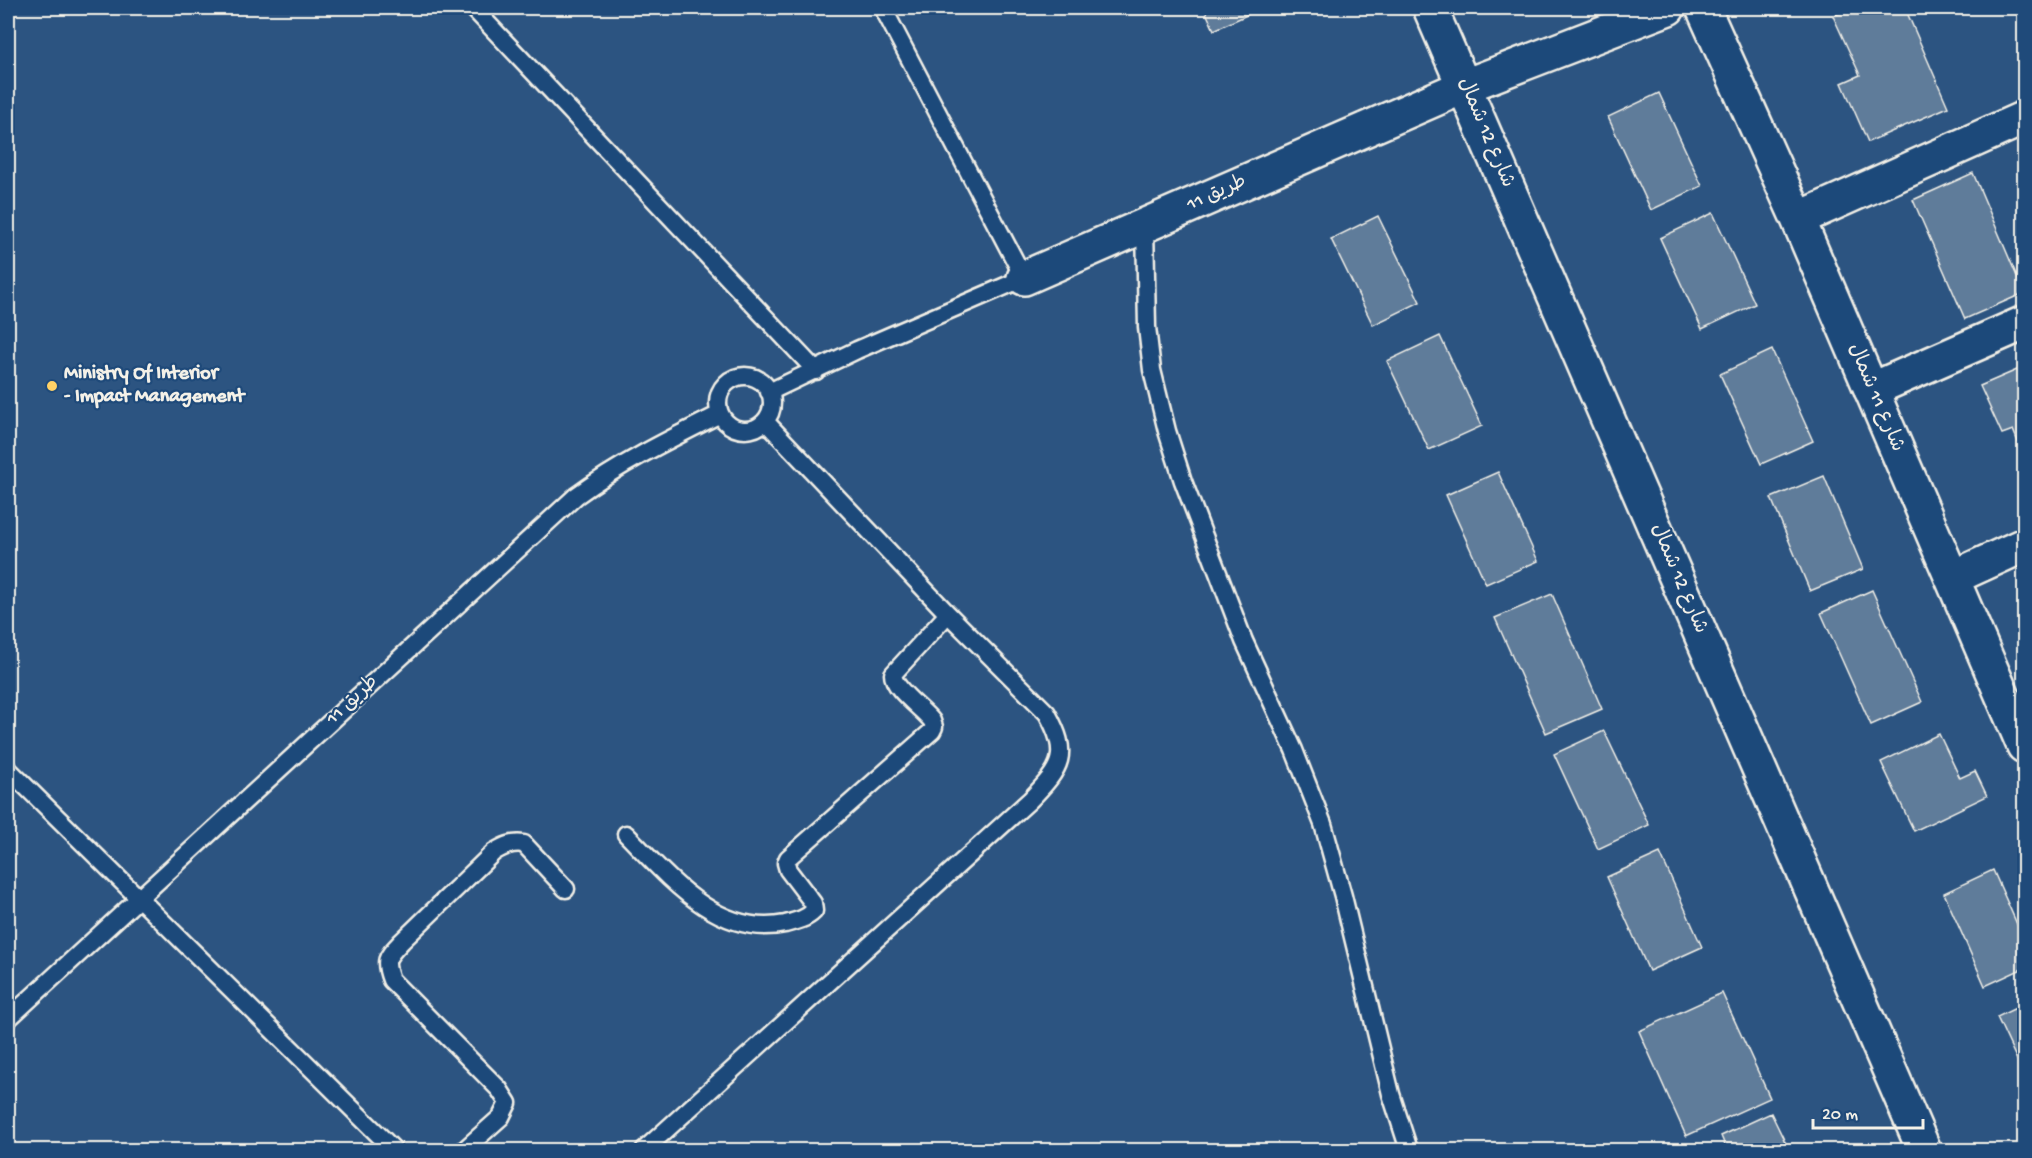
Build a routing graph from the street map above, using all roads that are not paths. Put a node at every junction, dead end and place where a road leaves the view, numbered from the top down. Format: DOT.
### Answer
graph roads {
  1 [pos="473,8"];
  2 [pos="883,8"];
  3 [pos="1430,8"];
  4 [pos="1668,8"];
  5 [pos="1703,8"];
  6 [pos="1465,86"];
  7 [pos="2025,118"];
  8 [pos="1798,219"];
  9 [pos="1145,225"];
  10 [pos="1024,278"];
  11 [pos="2025,324"];
  12 [pos="816,371"];
  13 [pos="1871,390"];
  14 [pos="770,392"];
  15 [pos="720,414"];
  16 [pos="765,421"];
  17 [pos="2025,545"];
  18 [pos="1952,578"];
  19 [pos="948,614"];
  20 [pos="2025,746"];
  21 [pos="8,770"];
  22 [pos="626,834"];
  23 [pos="566,889"];
  24 [pos="139,898"];
  25 [pos="8,1019"];
  26 [pos="394,1150"];
  27 [pos="464,1150"];
  28 [pos="644,1150"];
  29 [pos="1409,1150"];
  30 [pos="1924,1150"];
  1 -- 12 [label="lane"];
  2 -- 10 [label="lane"];
  3 -- 6 [label="street, شارع 12 شمال"];
  4 -- 6 [label="street, طريق 11"];
  5 -- 8 [label="street, شارع 11 شمال"];
  6 -- 9 [label="street, طريق 11"];
  6 -- 30 [label="street, شارع 12 شمال"];
  7 -- 8 [label="street"];
  8 -- 13 [label="street, شارع 11 شمال"];
  9 -- 10 [label="street, طريق 11"];
  9 -- 29 [label="lane"];
  10 -- 12 [label="lane, طريق 11"];
  11 -- 13 [label="street"];
  12 -- 14 [label="lane, طريق 11"];
  13 -- 18 [label="street, شارع 11 شمال"];
  14 -- 15 [label="lane"];
  14 -- 16 [label="lane"];
  15 -- 16 [label="lane"];
  15 -- 24 [label="lane, طريق 11"];
  16 -- 19 [label="lane"];
  17 -- 18 [label="street"];
  18 -- 20 [label="street, شارع 11 شمال"];
  19 -- 22 [label="lane"];
  19 -- 28 [label="lane"];
  21 -- 24 [label="lane"];
  23 -- 27 [label="lane"];
  24 -- 25 [label="lane, طريق 11"];
  24 -- 26 [label="lane"];
}
